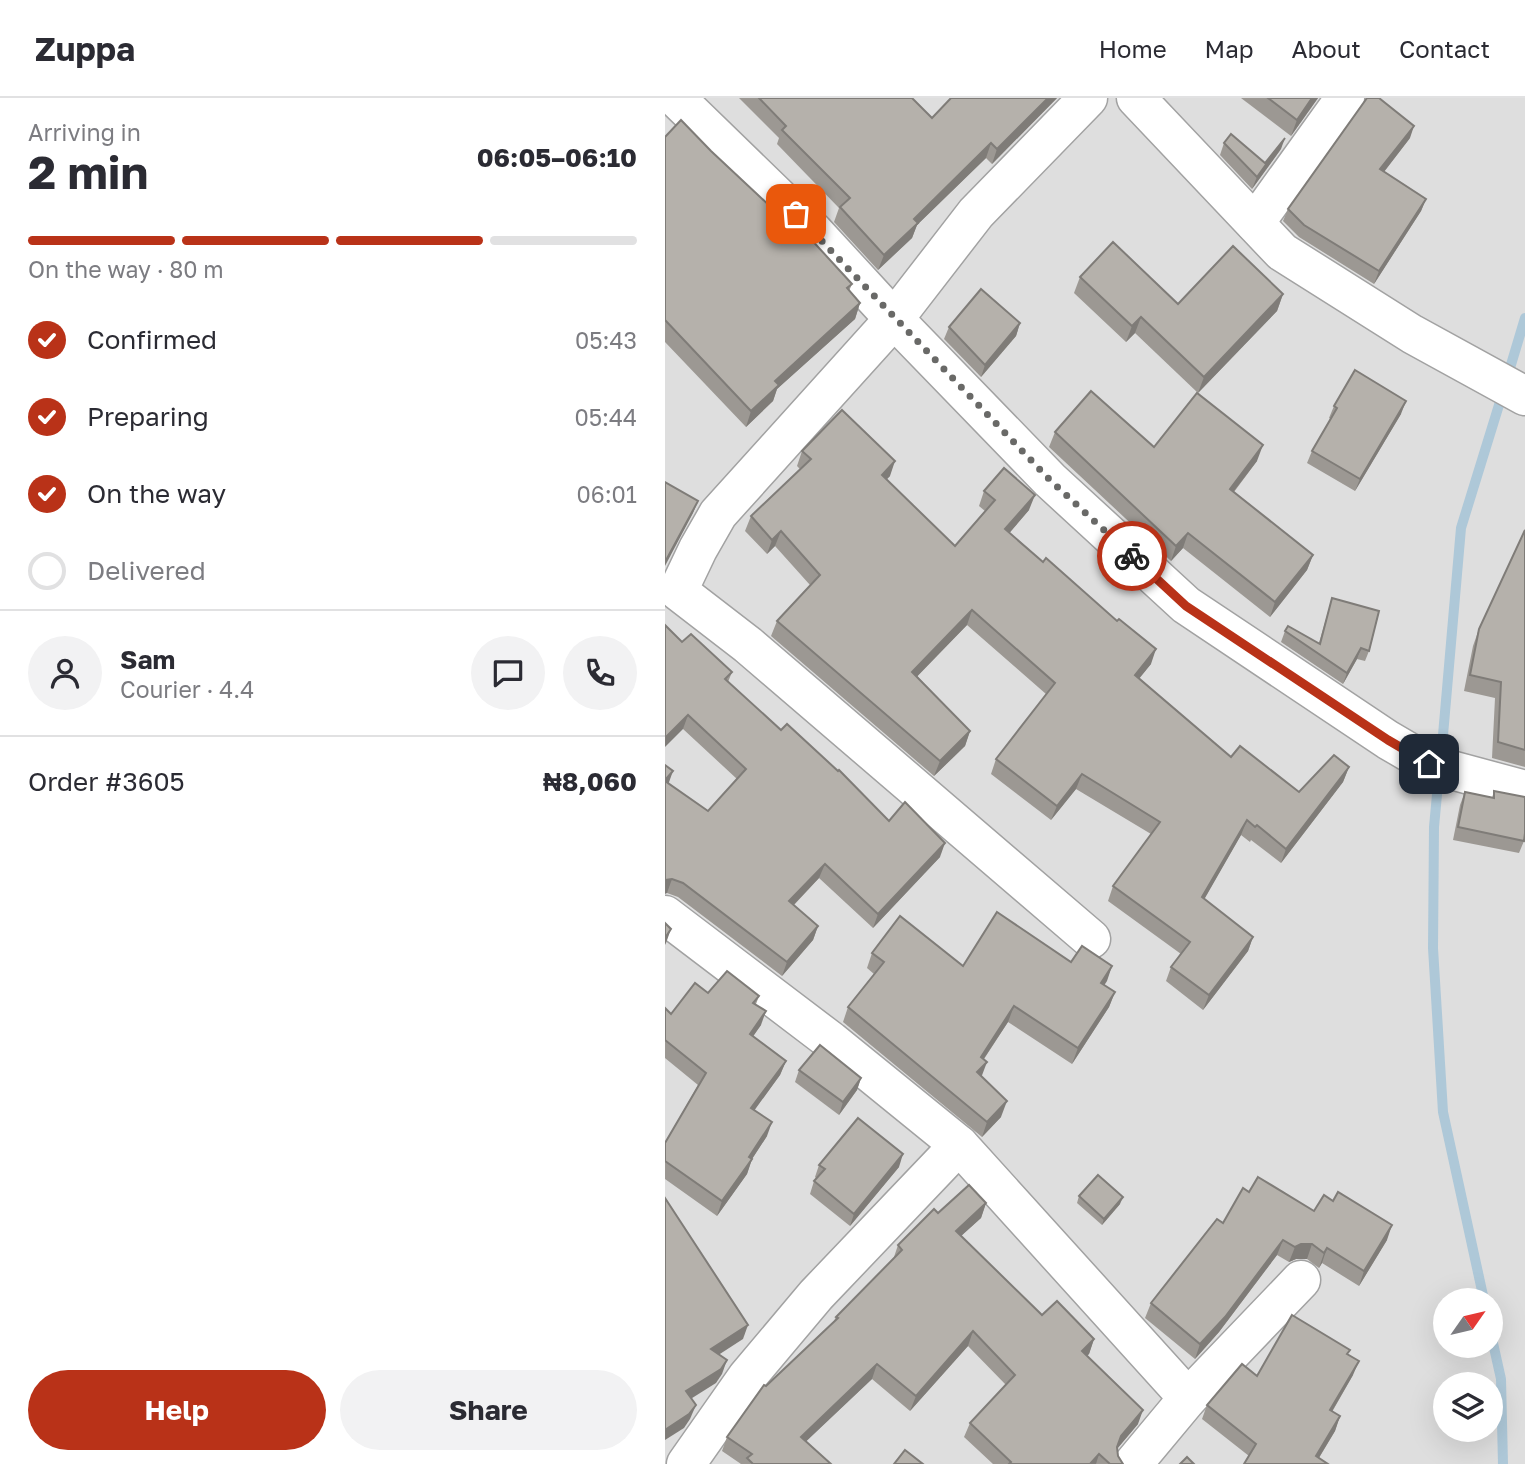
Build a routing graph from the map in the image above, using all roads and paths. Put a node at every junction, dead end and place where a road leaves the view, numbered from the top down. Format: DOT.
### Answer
graph roads {
  1 [pos="1088,98"];
  2 [pos="1136,98"];
  3 [pos="1345,98"];
  4 [pos="675,110"];
  5 [pos="1255,223"];
  6 [pos="894,319"];
  7 [pos="1525,396"];
  8 [pos="672,589"];
  9 [pos="1525,790"];
  10 [pos="665,915"];
  11 [pos="1091,939"];
  12 [pos="959,1145"];
  13 [pos="1301,1280"];
  14 [pos="1188,1398"];
  15 [pos="688,1463"];
  16 [pos="1133,1464"];
  1 -- 6 [label="street"];
  2 -- 5 [label="street"];
  3 -- 5 [label="street"];
  4 -- 6 [label="street"];
  5 -- 7 [label="street"];
  6 -- 8 [label="street"];
  6 -- 9 [label="street"];
  8 -- 11 [label="street"];
  10 -- 12 [label="street"];
  12 -- 14 [label="street"];
  12 -- 15 [label="street"];
  13 -- 14 [label="street"];
  14 -- 16 [label="street"];
}
